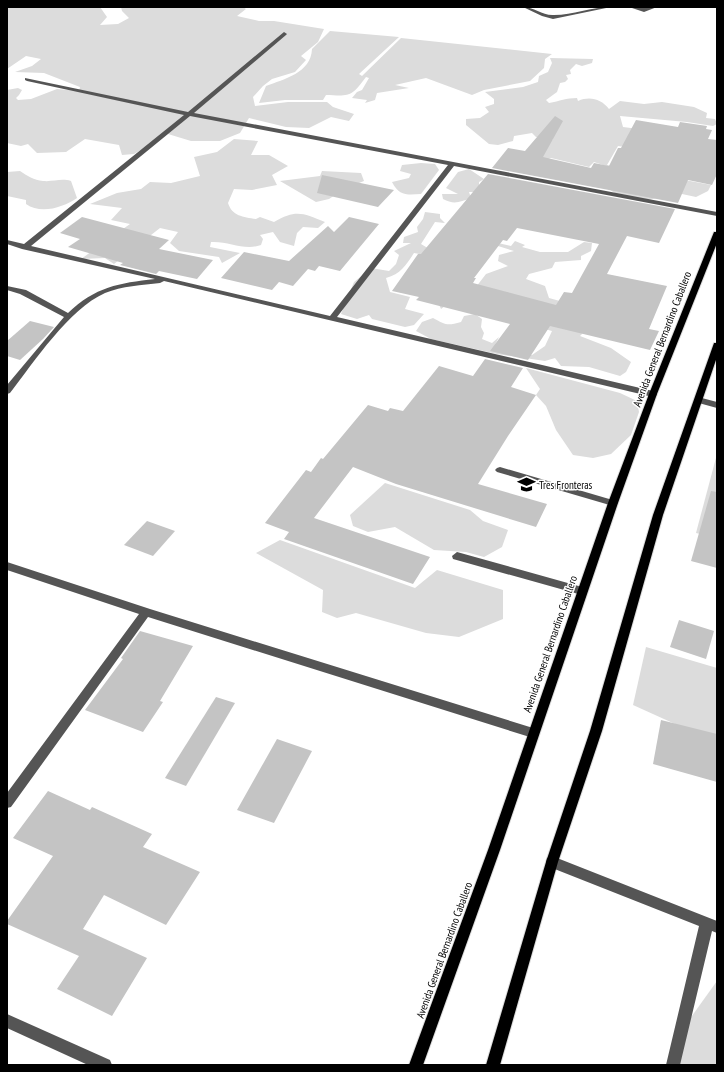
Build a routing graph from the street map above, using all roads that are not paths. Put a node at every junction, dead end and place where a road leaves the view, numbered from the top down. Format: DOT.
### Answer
graph roads {
  1 [pos="526,7"];
  2 [pos="608,7"];
  3 [pos="632,7"];
  4 [pos="654,7"];
  5 [pos="284,34"];
  6 [pos="27,79"];
  7 [pos="189,114"];
  8 [pos="452,164"];
  9 [pos="717,214"];
  10 [pos="717,234"];
  11 [pos="7,242"];
  12 [pos="25,247"];
  13 [pos="166,280"];
  14 [pos="7,288"];
  15 [pos="69,317"];
  16 [pos="332,319"];
  17 [pos="717,345"];
  18 [pos="7,391"];
  19 [pos="653,394"];
  20 [pos="698,400"];
  21 [pos="717,405"];
  22 [pos="500,470"];
  23 [pos="613,503"];
  24 [pos="457,556"];
  25 [pos="7,566"];
  26 [pos="582,591"];
  27 [pos="146,612"];
  28 [pos="533,733"];
  29 [pos="7,803"];
  30 [pos="552,862"];
  31 [pos="712,925"];
  32 [pos="7,1021"];
  33 [pos="105,1065"];
  34 [pos="416,1065"];
  35 [pos="493,1065"];
  36 [pos="674,1065"];
  1 -- 2 [label="street"];
  3 -- 4 [label="street"];
  5 -- 7 [label="street"];
  6 -- 7 [label="street"];
  7 -- 8 [label="street"];
  7 -- 12 [label="street"];
  8 -- 9 [label="street"];
  8 -- 16 [label="street"];
  10 -- 19 [label="main road, Avenida General Bernardino Caballero"];
  11 -- 12 [label="street"];
  12 -- 13 [label="street"];
  13 -- 15 [label="street"];
  13 -- 16 [label="street"];
  14 -- 15 [label="street"];
  15 -- 18 [label="street"];
  16 -- 19 [label="street"];
  17 -- 20 [label="main road"];
  19 -- 23 [label="main road, Avenida General Bernardino Caballero"];
  20 -- 21 [label="street"];
  20 -- 30 [label="main road"];
  22 -- 23 [label="street"];
  23 -- 26 [label="main road, Avenida General Bernardino Caballero"];
  24 -- 26 [label="street"];
  25 -- 27 [label="street"];
  26 -- 28 [label="main road, Avenida General Bernardino Caballero"];
  27 -- 28 [label="street"];
  27 -- 29 [label="street"];
  28 -- 34 [label="main road, Avenida General Bernardino Caballero"];
  30 -- 31 [label="street"];
  30 -- 35 [label="main road"];
  31 -- 36 [label="street"];
  32 -- 33 [label="street"];
}
